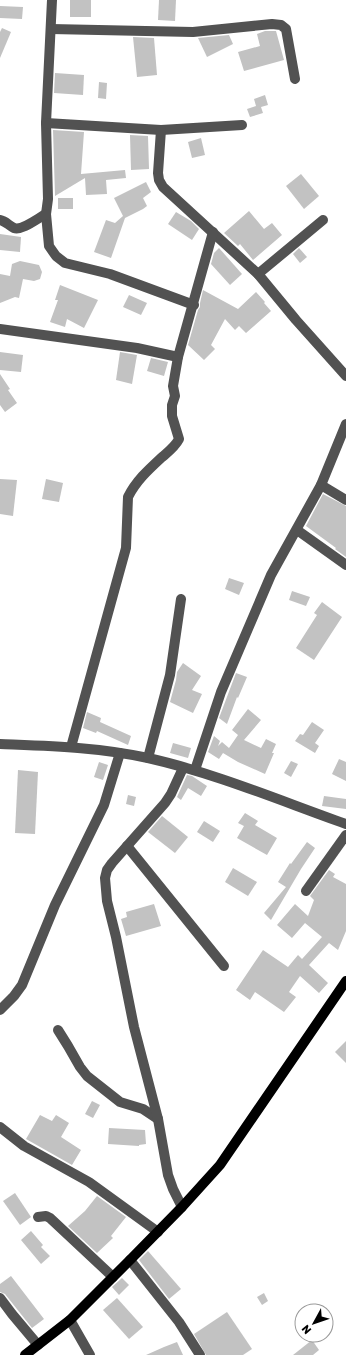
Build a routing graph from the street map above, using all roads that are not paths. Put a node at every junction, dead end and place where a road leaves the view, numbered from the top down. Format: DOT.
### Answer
graph roads {
  1 [pos="52,0"];
  2 [pos="51,28"];
  3 [pos="295,79"];
  4 [pos="46,123"];
  5 [pos="242,125"];
  6 [pos="161,130"];
  7 [pos="46,214"];
  8 [pos="0,220"];
  9 [pos="324,220"];
  10 [pos="213,232"];
  11 [pos="258,274"];
  12 [pos="194,305"];
  13 [pos="0,329"];
  14 [pos="178,357"];
  15 [pos="346,376"];
  16 [pos="346,424"];
  17 [pos="321,485"];
  18 [pos="346,500"];
  19 [pos="297,530"];
  20 [pos="346,565"];
  21 [pos="181,598"];
  22 [pos="0,744"];
  23 [pos="71,747"];
  24 [pos="120,753"];
  25 [pos="148,758"];
  26 [pos="183,768"];
  27 [pos="195,770"];
  28 [pos="346,824"];
  29 [pos="346,835"];
  30 [pos="127,846"];
  31 [pos="306,891"];
  32 [pos="224,966"];
  33 [pos="346,981"];
  34 [pos="0,1010"];
  35 [pos="58,1030"];
  36 [pos="152,1095"];
  37 [pos="142,1109"];
  38 [pos="158,1119"];
  39 [pos="0,1127"];
  40 [pos="182,1207"];
  41 [pos="38,1217"];
  42 [pos="158,1232"];
  43 [pos="130,1260"];
  44 [pos="113,1277"];
  45 [pos="0,1298"];
  46 [pos="70,1320"];
  47 [pos="38,1345"];
  48 [pos="25,1355"];
  49 [pos="90,1355"];
  50 [pos="200,1355"];
  1 -- 2 [label="street"];
  2 -- 3 [label="street"];
  2 -- 4 [label="street"];
  4 -- 6 [label="street"];
  4 -- 7 [label="street"];
  5 -- 6 [label="street"];
  6 -- 10 [label="street"];
  7 -- 8 [label="street"];
  7 -- 12 [label="street"];
  9 -- 11 [label="street"];
  10 -- 11 [label="street"];
  10 -- 12 [label="street"];
  11 -- 15 [label="street"];
  12 -- 14 [label="street"];
  13 -- 14 [label="street"];
  14 -- 23 [label="street"];
  16 -- 17 [label="street"];
  17 -- 18 [label="street"];
  17 -- 19 [label="street"];
  19 -- 20 [label="street"];
  19 -- 27 [label="street"];
  21 -- 25 [label="street"];
  22 -- 23 [label="street"];
  23 -- 24 [label="street"];
  24 -- 25 [label="street"];
  24 -- 34 [label="street"];
  25 -- 26 [label="street"];
  26 -- 27 [label="street"];
  26 -- 30 [label="street"];
  27 -- 28 [label="street"];
  29 -- 31 [label="street"];
  30 -- 32 [label="street"];
  30 -- 36 [label="street"];
  33 -- 40 [label="main road"];
  35 -- 37 [label="street"];
  36 -- 37 [label="street"];
  36 -- 38 [label="street"];
  37 -- 38 [label="street"];
  38 -- 40 [label="street"];
  39 -- 42 [label="street"];
  40 -- 42 [label="main road"];
  41 -- 44 [label="street"];
  42 -- 43 [label="main road"];
  43 -- 44 [label="main road"];
  43 -- 50 [label="street"];
  44 -- 46 [label="main road"];
  45 -- 47 [label="street"];
  46 -- 47 [label="main road"];
  46 -- 49 [label="street"];
  47 -- 48 [label="main road"];
}
